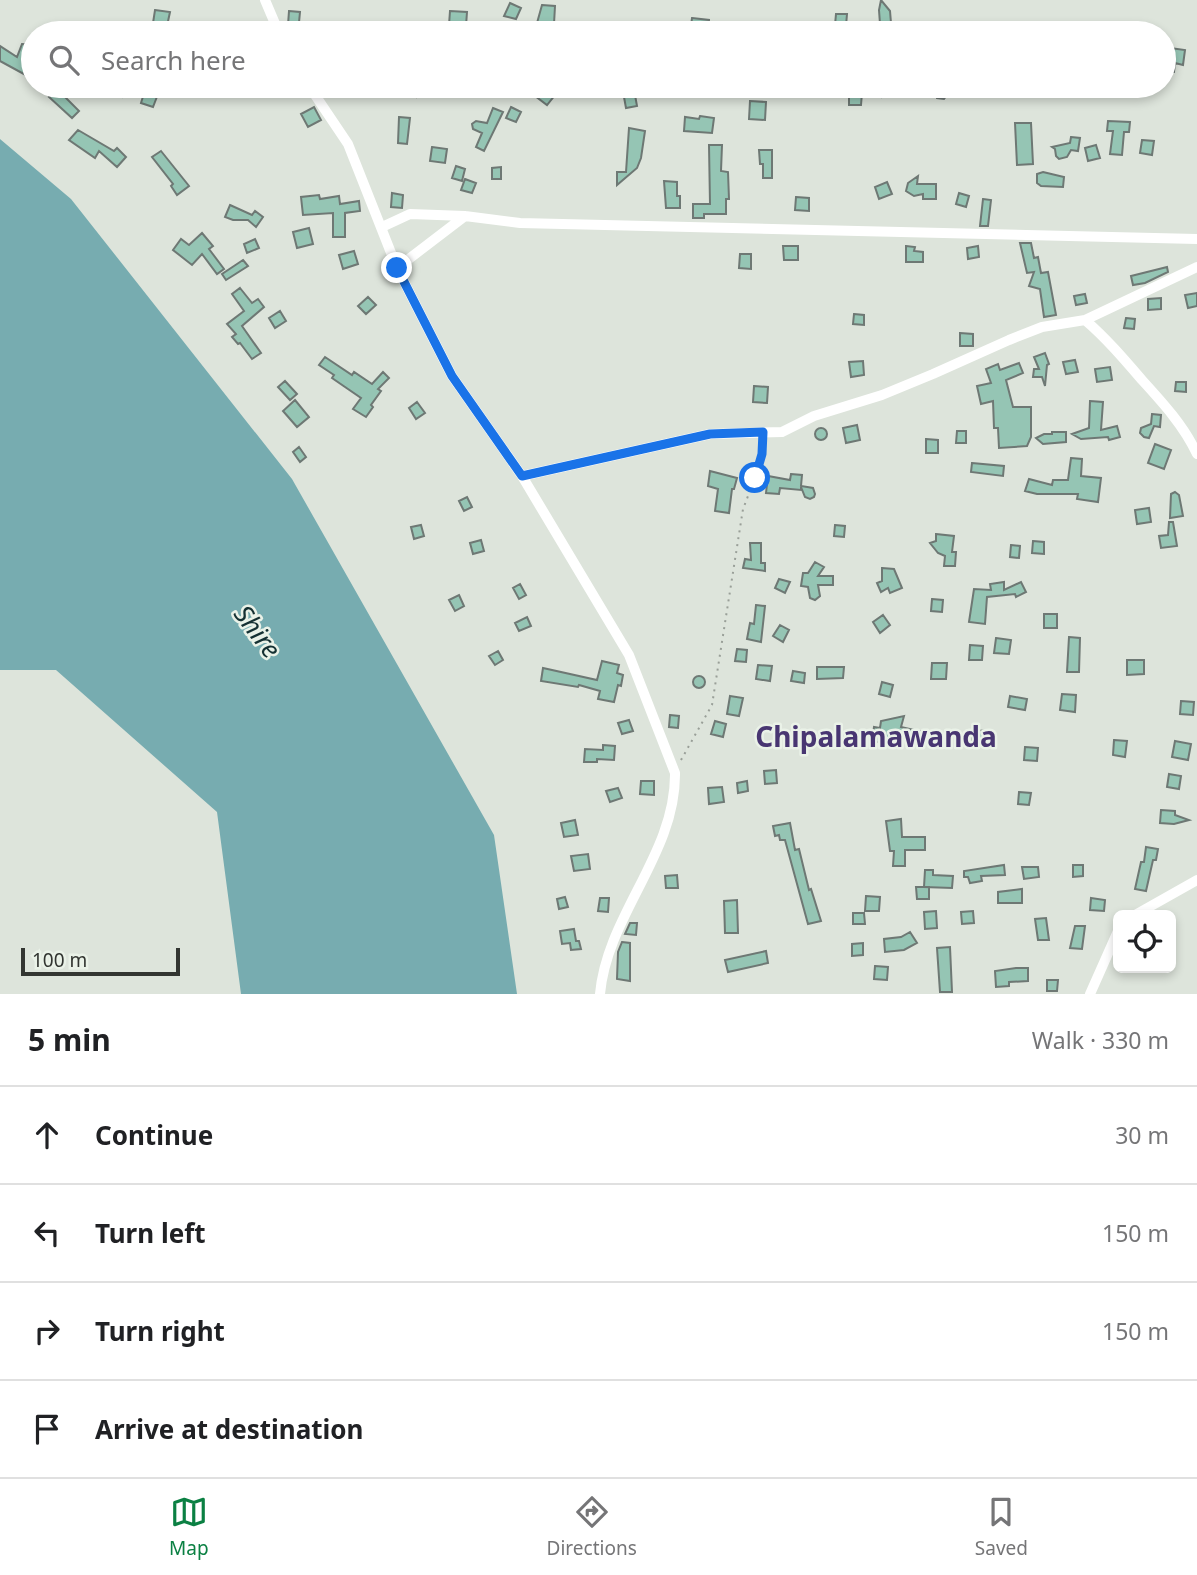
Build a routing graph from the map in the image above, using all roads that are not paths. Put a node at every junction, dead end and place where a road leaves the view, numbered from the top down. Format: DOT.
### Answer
graph roads {
  1 [pos="265,0"];
  2 [pos="274,21"];
  3 [pos="317,98"];
  4 [pos="465,216"];
  5 [pos="382,227"];
  6 [pos="1197,239"];
  7 [pos="1197,267"];
  8 [pos="397,268"];
  9 [pos="1085,320"];
  10 [pos="1197,454"];
  11 [pos="522,476"];
  12 [pos="1197,880"];
  13 [pos="1144,910"];
  14 [pos="1113,943"];
  15 [pos="600,994"];
  16 [pos="1090,994"];
  1 -- 2 [label="street"];
  3 -- 5 [label="street"];
  4 -- 5 [label="street"];
  4 -- 6 [label="street"];
  4 -- 8 [label="street"];
  5 -- 8 [label="street"];
  7 -- 9 [label="street"];
  8 -- 11 [label="street"];
  9 -- 10 [label="street"];
  9 -- 11 [label="street"];
  11 -- 15 [label="street"];
  12 -- 13 [label="street"];
  14 -- 16 [label="street"];
}
